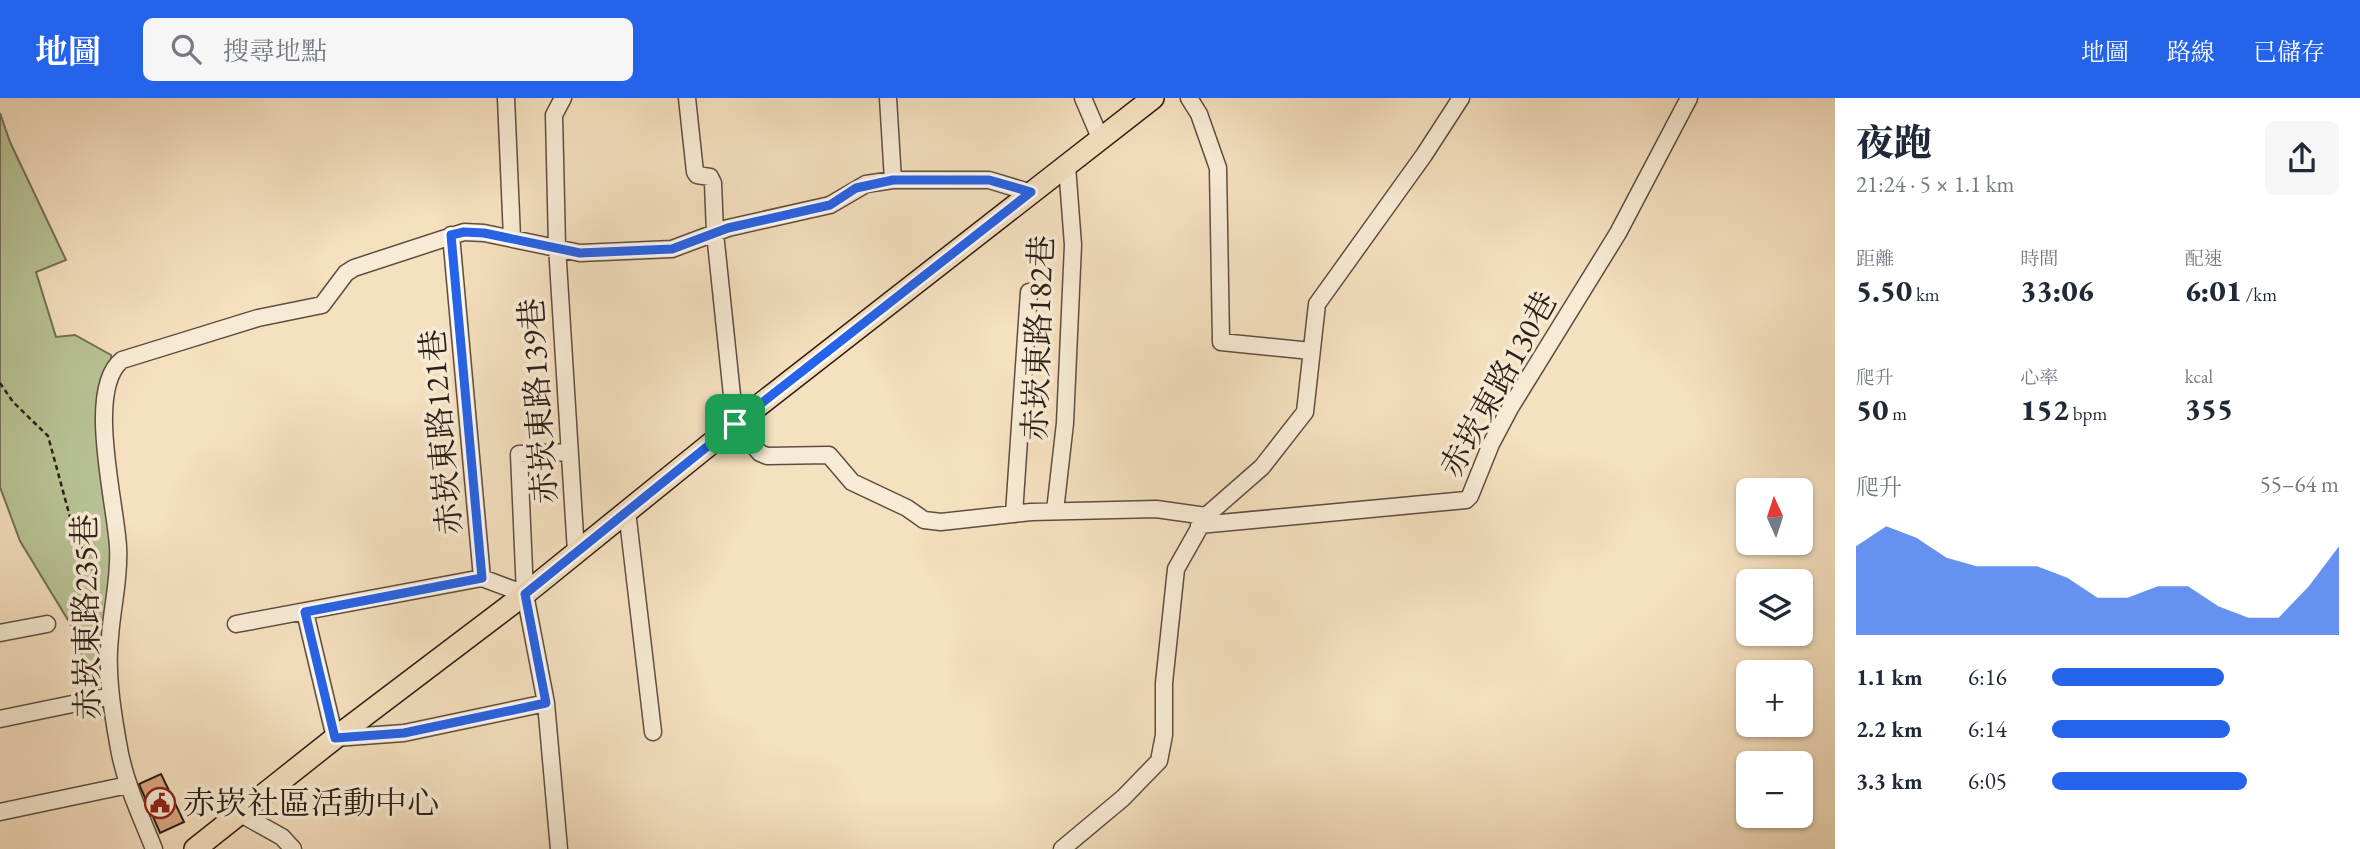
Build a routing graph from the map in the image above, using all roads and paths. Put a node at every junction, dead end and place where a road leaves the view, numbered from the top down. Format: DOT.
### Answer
graph roads {
  1 [pos="506,98"];
  2 [pos="563,98"];
  3 [pos="687,98"];
  4 [pos="888,98"];
  5 [pos="1083,98"];
  6 [pos="1153,98"];
  7 [pos="1189,98"];
  8 [pos="1461,98"];
  9 [pos="1689,98"];
  10 [pos="1101,140"];
  11 [pos="1067,166"];
  12 [pos="893,180"];
  13 [pos="1031,192"];
  14 [pos="715,233"];
  15 [pos="451,235"];
  16 [pos="512,238"];
  17 [pos="556,246"];
  18 [pos="1030,292"];
  19 [pos="1311,351"];
  20 [pos="0,383"];
  21 [pos="735,424"];
  22 [pos="569,452"];
  23 [pos="627,511"];
  24 [pos="1055,512"];
  25 [pos="1014,514"];
  26 [pos="1202,521"];
  27 [pos="576,552"];
  28 [pos="482,578"];
  29 [pos="525,594"];
  30 [pos="305,612"];
  31 [pos="47,624"];
  32 [pos="236,624"];
  33 [pos="0,633"];
  34 [pos="109,638"];
  35 [pos="111,696"];
  36 [pos="546,703"];
  37 [pos="0,719"];
  38 [pos="653,732"];
  39 [pos="335,738"];
  40 [pos="128,785"];
  41 [pos="0,812"];
  42 [pos="239,813"];
  43 [pos="154,849"];
  44 [pos="195,849"];
  45 [pos="293,849"];
  46 [pos="559,849"];
  47 [pos="1062,849"];
  1 -- 16 [label="street"];
  2 -- 17 [label="street, 赤崁東路139巷"];
  3 -- 14 [label="street"];
  4 -- 12 [label="street"];
  5 -- 10 [label="street"];
  6 -- 10 [label="main road"];
  7 -- 19 [label="street"];
  8 -- 19 [label="street"];
  9 -- 26 [label="street, 赤崁東路130巷"];
  10 -- 11 [label="main road"];
  11 -- 13 [label="main road"];
  11 -- 24 [label="street, 赤崁東路182巷"];
  12 -- 13 [label="street, 赤崁東路235巷"];
  12 -- 14 [label="street, 赤崁東路235巷"];
  13 -- 21 [label="main road"];
  14 -- 17 [label="street, 赤崁東路235巷"];
  14 -- 21 [label="street"];
  15 -- 16 [label="street, 赤崁東路235巷"];
  15 -- 28 [label="street, 赤崁東路121巷"];
  15 -- 34 [label="street, 赤崁東路235巷"];
  16 -- 17 [label="street, 赤崁東路235巷"];
  17 -- 22 [label="street, 赤崁東路139巷"];
  18 -- 25 [label="street, 赤崁東路182巷"];
  19 -- 26 [label="street"];
  20 -- 34 [label="path"];
  21 -- 23 [label="main road"];
  21 -- 25 [label="street, 赤崁東路130巷"];
  22 -- 27 [label="street, 赤崁東路139巷"];
  22 -- 29 [label="street"];
  23 -- 27 [label="main road"];
  23 -- 38 [label="street"];
  24 -- 25 [label="street, 赤崁東路130巷"];
  24 -- 26 [label="street, 赤崁東路130巷"];
  26 -- 47 [label="street"];
  27 -- 29 [label="main road"];
  28 -- 29 [label="street, 赤崁東路121巷"];
  28 -- 30 [label="street"];
  29 -- 36 [label="street"];
  29 -- 39 [label="main road"];
  30 -- 32 [label="street"];
  30 -- 39 [label="street"];
  31 -- 33 [label="street"];
  34 -- 35 [label="street, 赤崁東路235巷"];
  35 -- 37 [label="street"];
  35 -- 40 [label="street, 赤崁東路235巷"];
  36 -- 39 [label="street"];
  36 -- 46 [label="street"];
  39 -- 42 [label="main road"];
  40 -- 41 [label="street"];
  40 -- 43 [label="street, 赤崁東路235巷"];
  42 -- 44 [label="main road"];
  42 -- 45 [label="street"];
}
